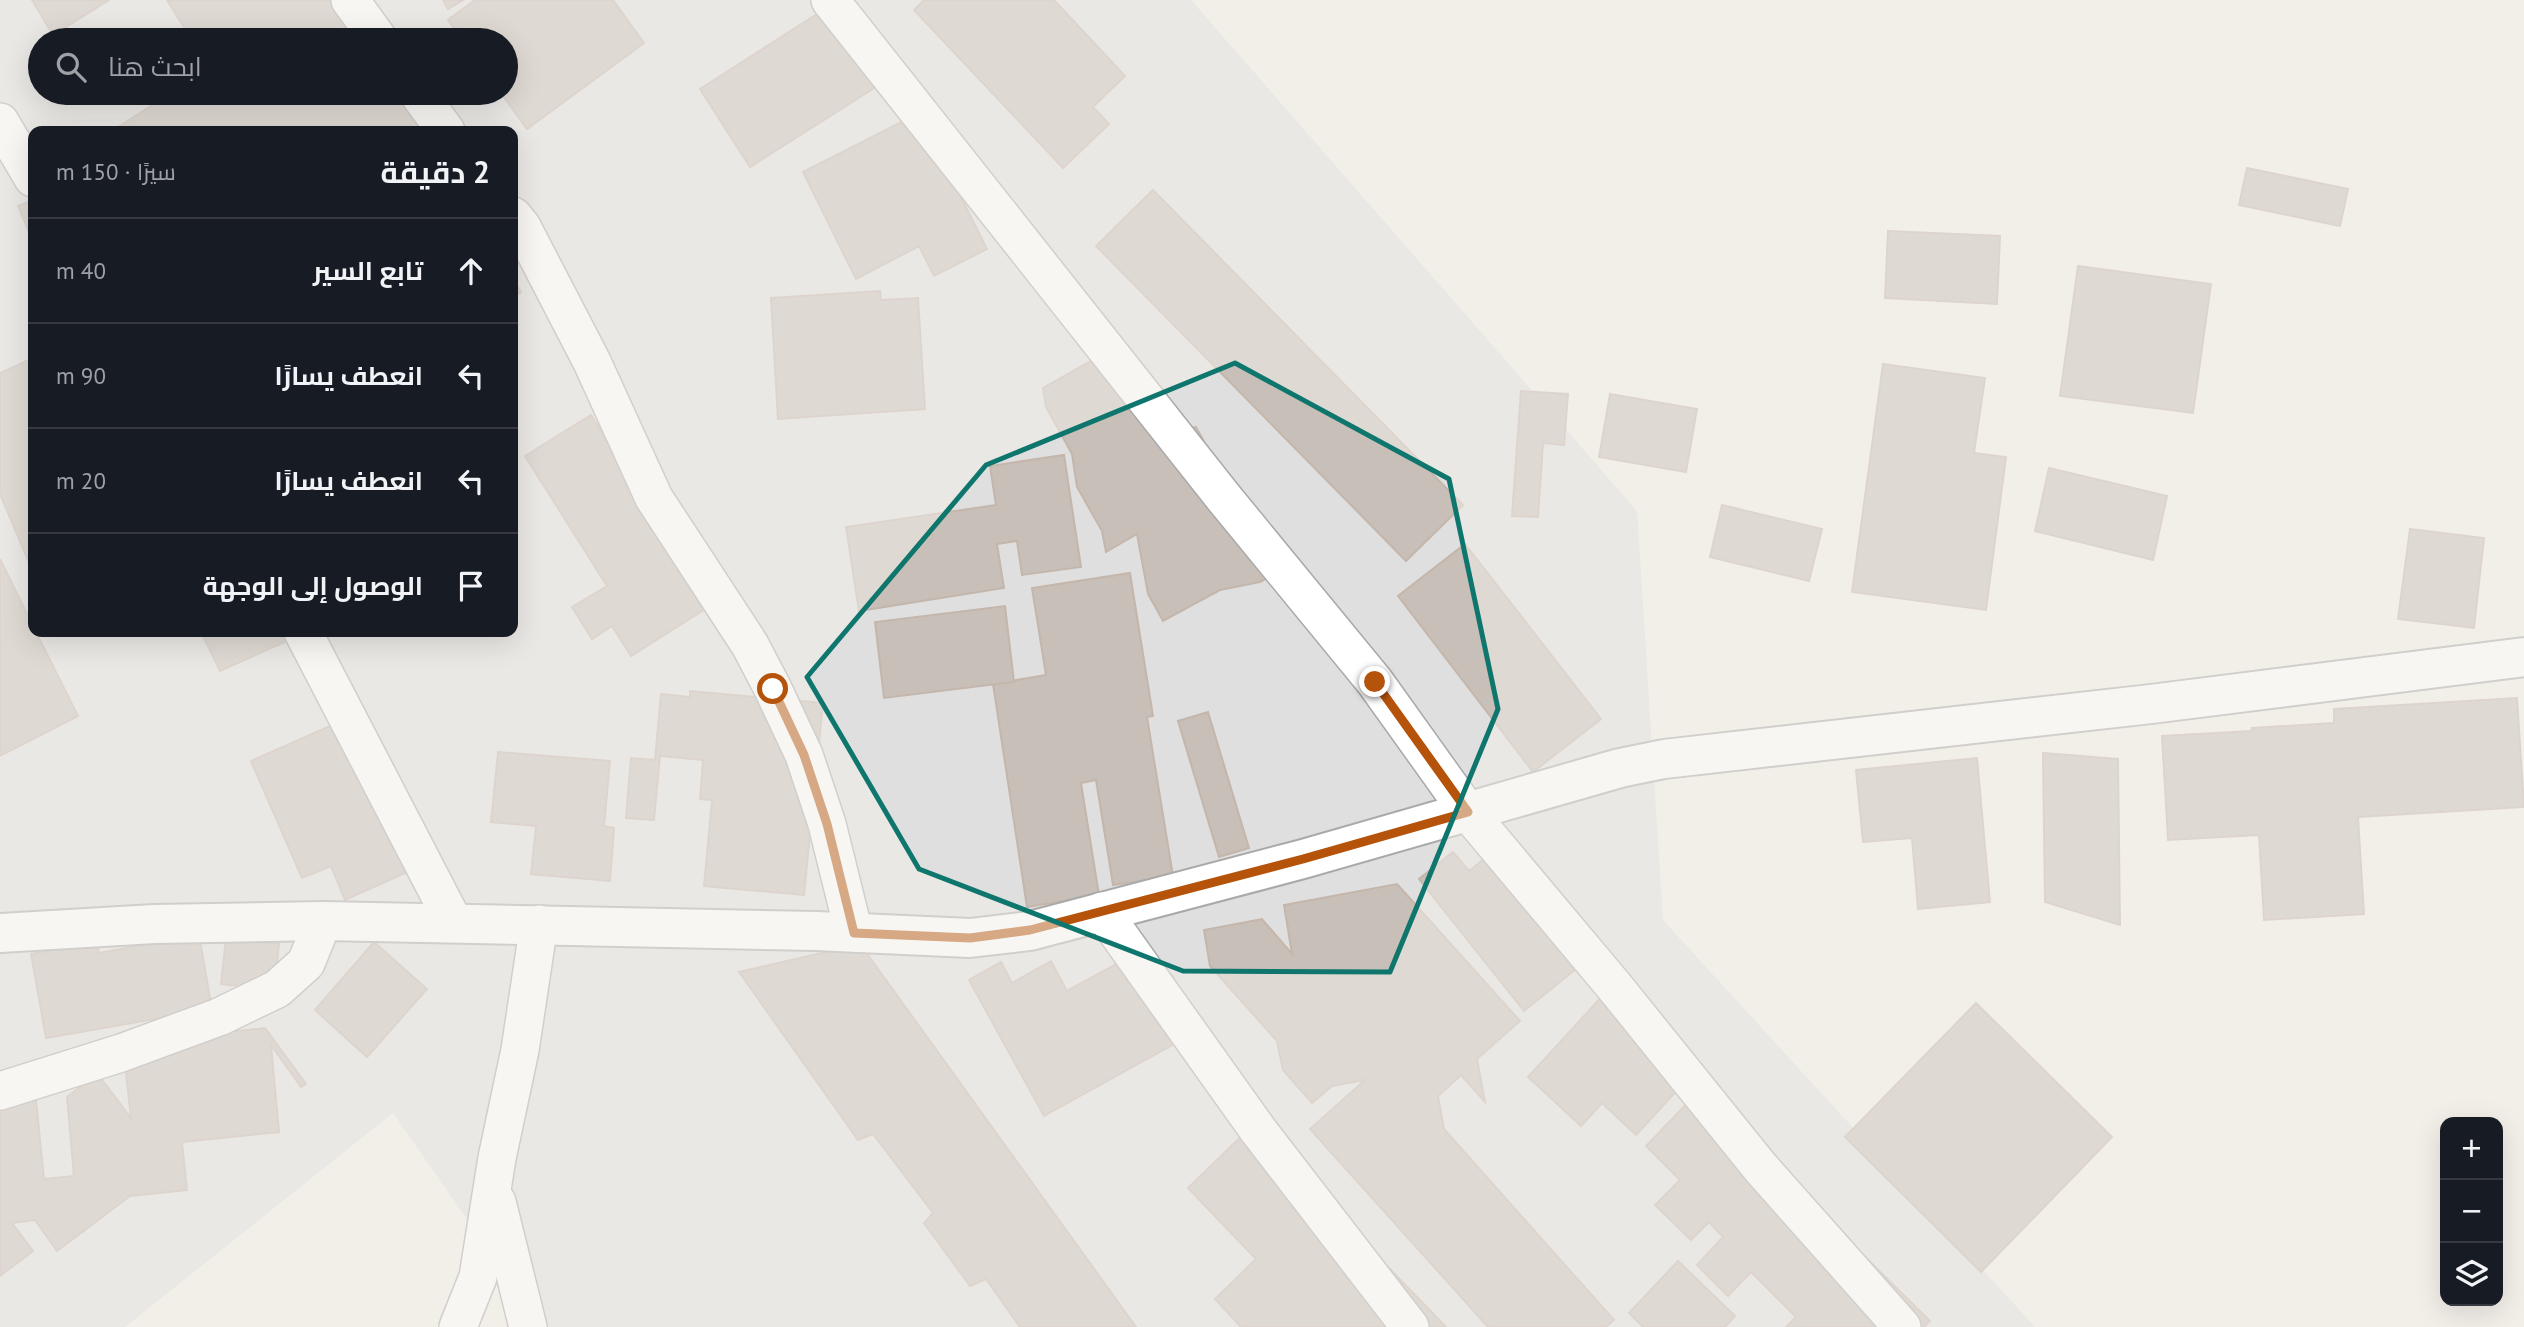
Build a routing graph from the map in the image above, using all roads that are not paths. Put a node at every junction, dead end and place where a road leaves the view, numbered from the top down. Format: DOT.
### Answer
graph roads {
  1 [pos="350,0"];
  2 [pos="830,0"];
  3 [pos="370,28"];
  4 [pos="427,105"];
  5 [pos="0,122"];
  6 [pos="442,126"];
  7 [pos="28,170"];
  8 [pos="518,222"];
  9 [pos="306,637"];
  10 [pos="2524,657"];
  11 [pos="1468,812"];
  12 [pos="1102,911"];
  13 [pos="323,921"];
  14 [pos="454,923"];
  15 [pos="539,924"];
  16 [pos="0,933"];
  17 [pos="854,933"];
  18 [pos="0,1091"];
  19 [pos="492,1186"];
  20 [pos="458,1327"];
  21 [pos="528,1327"];
  22 [pos="1410,1327"];
  23 [pos="1902,1327"];
  1 -- 3 [label="street"];
  2 -- 11 [label="street"];
  4 -- 6 [label="street"];
  5 -- 7 [label="street"];
  8 -- 17 [label="street"];
  9 -- 14 [label="street"];
  10 -- 11 [label="street"];
  11 -- 12 [label="street"];
  11 -- 23 [label="street"];
  12 -- 17 [label="street"];
  12 -- 22 [label="street"];
  13 -- 14 [label="street"];
  13 -- 16 [label="street"];
  13 -- 18 [label="street"];
  14 -- 15 [label="street"];
  15 -- 17 [label="street"];
  15 -- 19 [label="street"];
  19 -- 20 [label="street"];
  19 -- 21 [label="street"];
}
